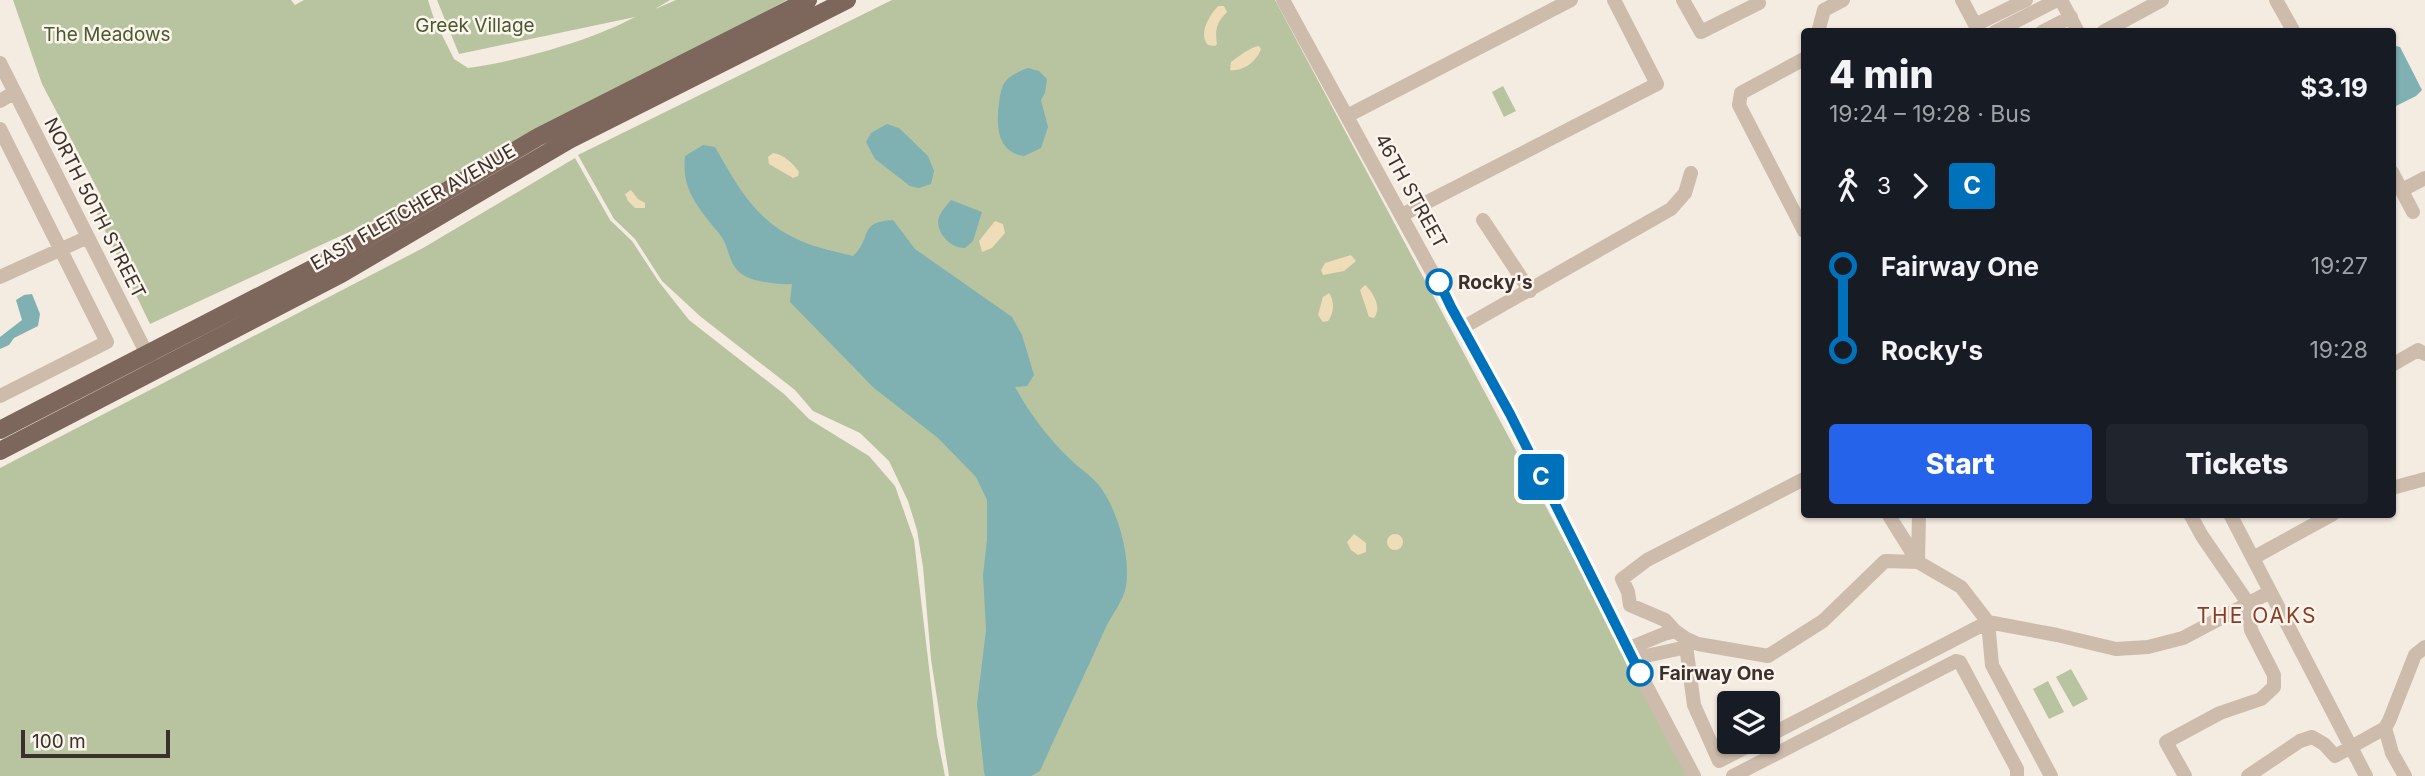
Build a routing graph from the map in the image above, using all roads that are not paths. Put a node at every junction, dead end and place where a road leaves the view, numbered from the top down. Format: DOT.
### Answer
graph roads {
  1 [pos="808,0"];
  2 [pos="847,0"];
  3 [pos="1283,0"];
  4 [pos="1571,0"];
  5 [pos="1614,0"];
  6 [pos="1683,0"];
  7 [pos="1758,0"];
  8 [pos="1843,0"];
  9 [pos="1962,0"];
  10 [pos="2026,0"];
  11 [pos="2059,0"];
  12 [pos="2162,0"];
  13 [pos="2276,0"];
  14 [pos="2070,17"];
  15 [pos="1819,28"];
  16 [pos="1977,28"];
  17 [pos="2003,28"];
  18 [pos="2049,28"];
  19 [pos="2076,28"];
  20 [pos="2110,28"];
  21 [pos="2290,28"];
  22 [pos="1801,61"];
  23 [pos="0,63"];
  24 [pos="15,92"];
  25 [pos="0,101"];
  26 [pos="1347,116"];
  27 [pos="0,130"];
  28 [pos="1691,173"];
  29 [pos="2425,178"];
  30 [pos="2396,179"];
  31 [pos="2402,190"];
  32 [pos="2413,212"];
  33 [pos="1402,215"];
  34 [pos="1483,220"];
  35 [pos="1801,225"];
  36 [pos="88,237"];
  37 [pos="60,251"];
  38 [pos="0,277"];
  39 [pos="1530,291"];
  40 [pos="1462,328"];
  41 [pos="147,354"];
  42 [pos="2425,354"];
  43 [pos="2396,363"];
  44 [pos="156,371"];
  45 [pos="0,396"];
  46 [pos="0,430"];
  47 [pos="0,451"];
  48 [pos="2425,479"];
  49 [pos="1801,480"];
  50 [pos="2396,487"];
  51 [pos="1890,518"];
  52 [pos="1919,518"];
  53 [pos="2192,518"];
  54 [pos="2232,518"];
  55 [pos="2318,518"];
  56 [pos="2253,558"];
  57 [pos="1918,562"];
  58 [pos="2270,592"];
  59 [pos="2248,603"];
  60 [pos="1988,622"];
  61 [pos="1684,642"];
  62 [pos="2425,647"];
  63 [pos="1629,654"];
  64 [pos="2385,728"];
  65 [pos="1780,730"];
  66 [pos="2350,747"];
  67 [pos="1733,754"];
  68 [pos="1694,776"];
  69 [pos="1732,776"];
  70 [pos="2017,776"];
  71 [pos="2051,776"];
  72 [pos="2185,776"];
  73 [pos="2248,776"];
  74 [pos="2366,776"];
  75 [pos="2405,776"];
  1 -- 41 [label="main road, EAST FLETCHER AVENUE"];
  2 -- 44 [label="main road, EAST FLETCHER AVENUE"];
  3 -- 26 [label="street, 46TH STREET"];
  4 -- 26 [label="street"];
  5 -- 33 [label="street"];
  6 -- 7 [label="street"];
  8 -- 15 [label="street"];
  9 -- 16 [label="street"];
  10 -- 16 [label="street"];
  11 -- 14 [label="street"];
  11 -- 17 [label="street"];
  12 -- 20 [label="street"];
  13 -- 21 [label="street"];
  14 -- 18 [label="street"];
  14 -- 19 [label="street"];
  22 -- 35 [label="street"];
  23 -- 24 [label="street, NORTH 50TH STREET"];
  24 -- 25 [label="street"];
  24 -- 36 [label="street, NORTH 50TH STREET"];
  26 -- 33 [label="street, 46TH STREET"];
  27 -- 37 [label="street"];
  28 -- 39 [label="street"];
  29 -- 31 [label="street"];
  30 -- 31 [label="street"];
  31 -- 32 [label="street"];
  33 -- 40 [label="street, 46TH STREET"];
  34 -- 39 [label="street"];
  36 -- 37 [label="street"];
  36 -- 41 [label="street, NORTH 50TH STREET"];
  37 -- 38 [label="street"];
  37 -- 45 [label="street"];
  39 -- 40 [label="street"];
  40 -- 63 [label="street, 46TH STREET"];
  41 -- 44 [label="street, NORTH 50TH STREET"];
  41 -- 46 [label="main road, EAST FLETCHER AVENUE"];
  42 -- 43 [label="street"];
  44 -- 47 [label="main road, EAST FLETCHER AVENUE"];
  48 -- 50 [label="street"];
  49 -- 61 [label="street"];
  51 -- 57 [label="street"];
  52 -- 57 [label="street"];
  53 -- 59 [label="street"];
  54 -- 56 [label="street"];
  55 -- 56 [label="street"];
  56 -- 58 [label="street"];
  57 -- 60 [label="street"];
  57 -- 61 [label="street"];
  58 -- 59 [label="street"];
  58 -- 66 [label="street"];
  59 -- 60 [label="street"];
  59 -- 72 [label="street"];
  60 -- 65 [label="street"];
  60 -- 71 [label="street"];
  61 -- 63 [label="street"];
  61 -- 67 [label="street"];
  62 -- 64 [label="street"];
  63 -- 68 [label="street, 46TH STREET"];
  64 -- 66 [label="street"];
  64 -- 75 [label="street"];
  66 -- 73 [label="street"];
  66 -- 74 [label="street"];
  69 -- 70 [label="street"];
}
